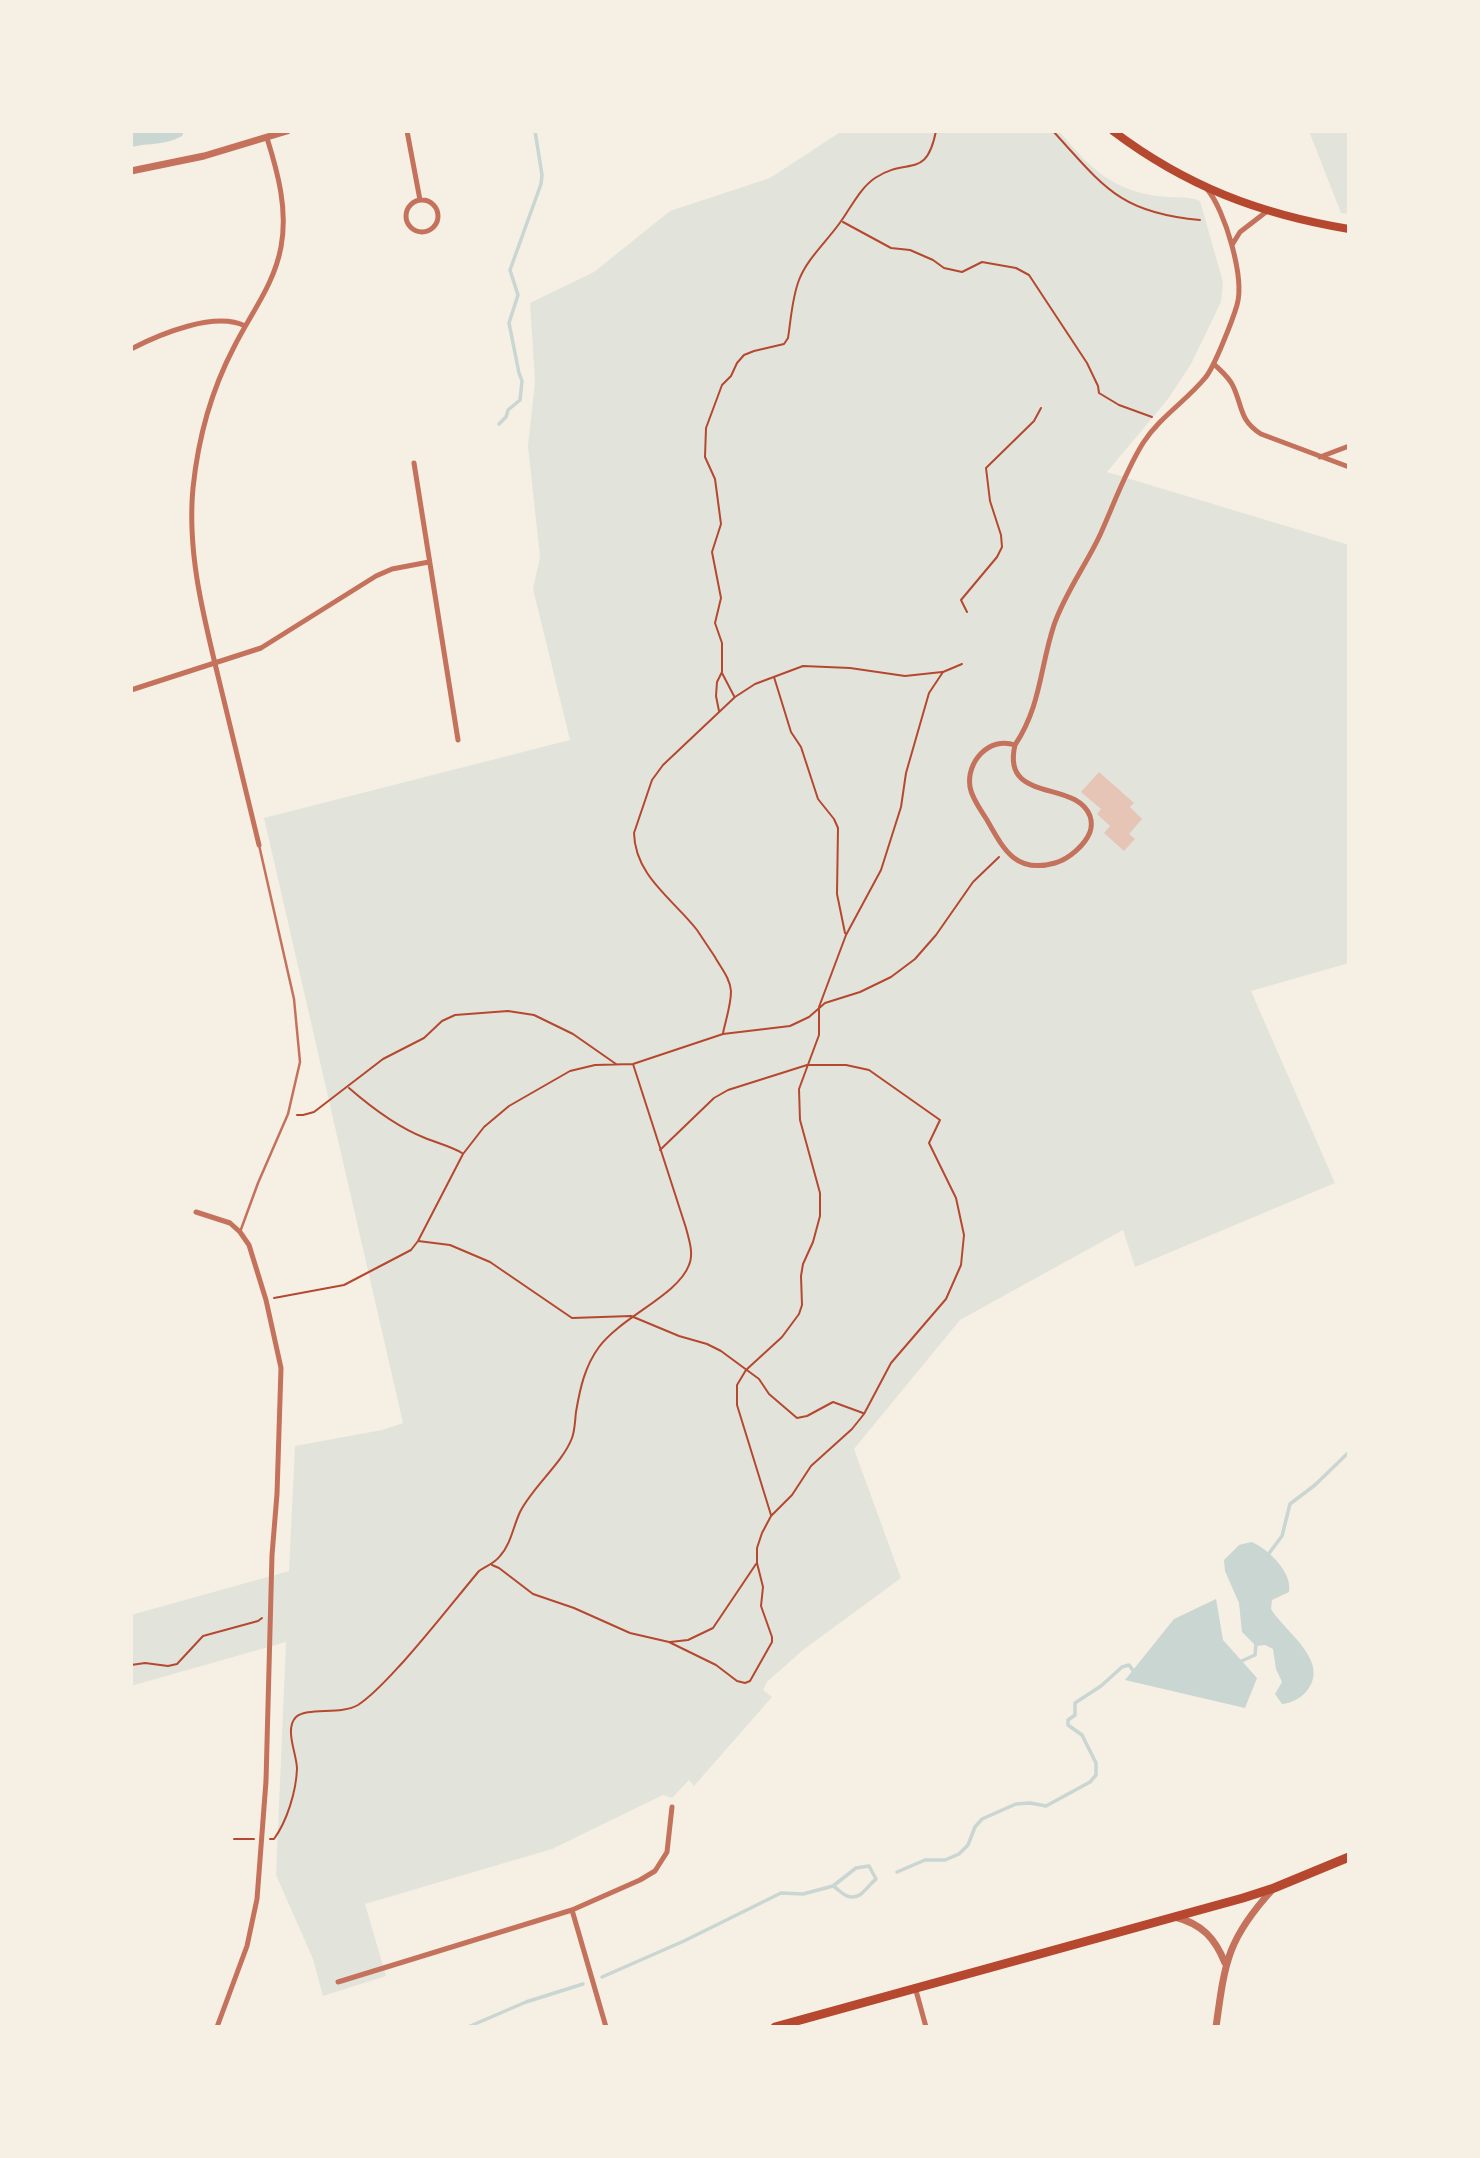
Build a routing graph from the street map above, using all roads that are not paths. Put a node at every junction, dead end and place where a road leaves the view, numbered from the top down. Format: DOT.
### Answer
graph roads {
  1 [pos="287,131"];
  2 [pos="407,131"];
  3 [pos="1112,131"];
  4 [pos="267,138"];
  5 [pos="131,171"];
  6 [pos="1207,189"];
  7 [pos="420,200"];
  8 [pos="1266,212"];
  9 [pos="1349,229"];
  10 [pos="1232,248"];
  11 [pos="245,326"];
  12 [pos="131,349"];
  13 [pos="1214,364"];
  14 [pos="1349,446"];
  15 [pos="1320,457"];
  16 [pos="414,463"];
  17 [pos="1349,467"];
  18 [pos="429,562"];
  19 [pos="215,664"];
  20 [pos="131,690"];
  21 [pos="458,740"];
  22 [pos="1014,745"];
  23 [pos="259,845"];
  24 [pos="196,1212"];
  25 [pos="240,1232"];
  26 [pos="672,1807"];
  27 [pos="1349,1857"];
  28 [pos="1274,1888"];
  29 [pos="572,1910"];
  30 [pos="1173,1916"];
  31 [pos="1226,1964"];
  32 [pos="338,1982"];
  33 [pos="915,1987"];
  34 [pos="217,2027"];
  35 [pos="606,2027"];
  36 [pos="775,2027"];
  37 [pos="926,2027"];
  38 [pos="1216,2027"];
  1 -- 4 [label="street"];
  2 -- 7 [label="street"];
  3 -- 6 [label="main road"];
  4 -- 5 [label="street"];
  4 -- 11 [label="street"];
  6 -- 8 [label="main road"];
  6 -- 10 [label="street"];
  7 -- 7 [label="street"];
  8 -- 9 [label="main road"];
  8 -- 10 [label="street"];
  10 -- 13 [label="street"];
  11 -- 12 [label="street"];
  11 -- 19 [label="street"];
  13 -- 15 [label="street"];
  13 -- 22 [label="street"];
  14 -- 15 [label="street"];
  15 -- 17 [label="street"];
  16 -- 18 [label="street"];
  18 -- 19 [label="street"];
  18 -- 21 [label="street"];
  19 -- 20 [label="street"];
  19 -- 23 [label="street"];
  22 -- 22 [label="street"];
  23 -- 25 [label="lane"];
  24 -- 25 [label="street"];
  25 -- 34 [label="street"];
  26 -- 29 [label="street"];
  27 -- 28 [label="main road"];
  28 -- 30 [label="main road"];
  28 -- 31 [label="street"];
  29 -- 32 [label="street"];
  29 -- 35 [label="street"];
  30 -- 31 [label="street"];
  30 -- 33 [label="main road"];
  31 -- 38 [label="street"];
  33 -- 36 [label="main road"];
  33 -- 37 [label="street"];
}
